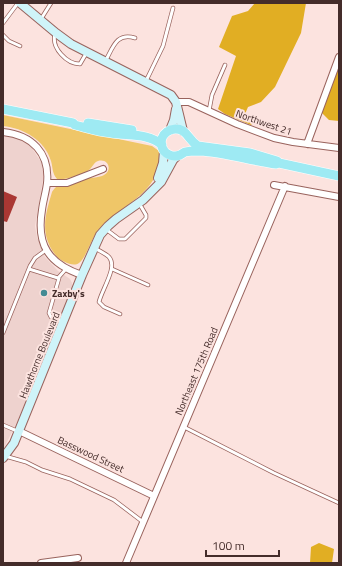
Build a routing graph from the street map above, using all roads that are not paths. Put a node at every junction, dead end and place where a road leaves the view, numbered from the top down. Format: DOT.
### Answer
graph roads {
  1 [pos="21,3"];
  2 [pos="51,3"];
  3 [pos="173,8"];
  4 [pos="40,20"];
  5 [pos="3,22"];
  6 [pos="56,33"];
  7 [pos="3,35"];
  8 [pos="135,38"];
  9 [pos="20,46"];
  10 [pos="87,52"];
  11 [pos="339,57"];
  12 [pos="106,61"];
  13 [pos="225,65"];
  14 [pos="146,81"];
  15 [pos="176,104"];
  16 [pos="3,109"];
  17 [pos="209,111"];
  18 [pos="73,123"];
  19 [pos="3,132"];
  20 [pos="167,132"];
  21 [pos="186,134"];
  22 [pos="307,144"];
  23 [pos="163,148"];
  24 [pos="339,148"];
  25 [pos="181,154"];
  26 [pos="279,163"];
  27 [pos="103,169"];
  28 [pos="339,176"];
  29 [pos="47,183"];
  30 [pos="274,185"];
  31 [pos="285,186"];
  32 [pos="154,188"];
  33 [pos="339,197"];
  34 [pos="139,203"];
  35 [pos="105,229"];
  36 [pos="93,248"];
  37 [pos="46,250"];
  38 [pos="28,269"];
  39 [pos="66,269"];
  40 [pos="112,269"];
  41 [pos="82,275"];
  42 [pos="59,278"];
  43 [pos="148,285"];
  44 [pos="120,314"];
  45 [pos="63,322"];
  46 [pos="3,333"];
  47 [pos="3,425"];
  48 [pos="184,427"];
  49 [pos="19,431"];
  50 [pos="4,457"];
  51 [pos="154,496"];
  52 [pos="339,503"];
  53 [pos="143,522"];
  54 [pos="78,558"];
  55 [pos="41,563"];
  56 [pos="126,563"];
  1 -- 4 [label="street"];
  1 -- 5 [label="lane"];
  2 -- 4 [label="lane"];
  3 -- 14 [label="lane"];
  4 -- 6 [label="street"];
  6 -- 10 [label="street"];
  6 -- 10 [label="lane"];
  7 -- 9 [label="lane"];
  8 -- 12 [label="lane"];
  10 -- 12 [label="street"];
  11 -- 22 [label="street"];
  12 -- 14 [label="street"];
  13 -- 17 [label="lane"];
  14 -- 15 [label="street"];
  15 -- 17 [label="street, Northwest 21"];
  15 -- 20 [label="street"];
  15 -- 21 [label="street"];
  16 -- 18 [label="main road"];
  17 -- 22 [label="street, Northwest 21"];
  18 -- 20 [label="main road"];
  18 -- 23 [label="main road"];
  19 -- 29 [label="street"];
  20 -- 21 [label="main road"];
  20 -- 23 [label="main road"];
  21 -- 25 [label="main road"];
  21 -- 26 [label="main road"];
  22 -- 24 [label="street, Northwest 21"];
  23 -- 25 [label="main road"];
  23 -- 32 [label="street, Hawthorne Boulevard"];
  25 -- 26 [label="main road"];
  25 -- 32 [label="street, Hawthorne Boulevard"];
  26 -- 28 [label="main road"];
  27 -- 29 [label="street"];
  29 -- 37 [label="street"];
  30 -- 31 [label="street"];
  31 -- 33 [label="street"];
  31 -- 48 [label="street, Northeast 175th Road"];
  32 -- 34 [label="street, Hawthorne Boulevard"];
  34 -- 35 [label="street, Hawthorne Boulevard"];
  34 -- 35 [label="lane"];
  35 -- 36 [label="street, Hawthorne Boulevard"];
  36 -- 40 [label="lane"];
  36 -- 41 [label="street, Hawthorne Boulevard"];
  37 -- 38 [label="lane"];
  37 -- 39 [label="street"];
  38 -- 42 [label="lane"];
  38 -- 46 [label="lane"];
  39 -- 41 [label="street"];
  39 -- 42 [label="lane"];
  40 -- 43 [label="lane"];
  40 -- 44 [label="lane"];
  41 -- 45 [label="street, Hawthorne Boulevard"];
  42 -- 45 [label="lane"];
  45 -- 49 [label="street, Hawthorne Boulevard"];
  47 -- 49 [label="lane"];
  48 -- 51 [label="street, Northeast 175th Road"];
  48 -- 52 [label="lane"];
  49 -- 50 [label="street, Hawthorne Boulevard"];
  49 -- 51 [label="street, Basswood Street"];
  50 -- 53 [label="lane"];
  51 -- 53 [label="street, Northeast 175th Road"];
  53 -- 56 [label="street, Northeast 175th Road"];
  54 -- 55 [label="street"];
}
